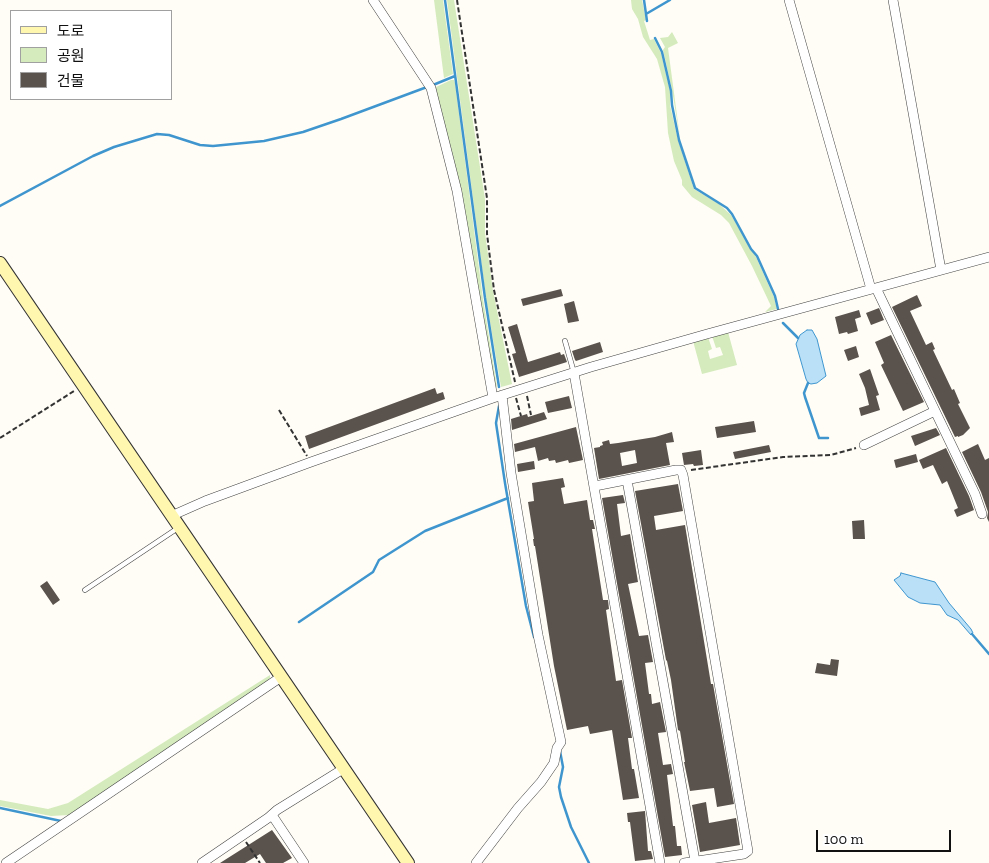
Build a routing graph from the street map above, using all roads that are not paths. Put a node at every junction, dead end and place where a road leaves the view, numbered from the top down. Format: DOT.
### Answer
graph roads {
  1 [pos="373,0"];
  2 [pos="788,0"];
  3 [pos="893,0"];
  4 [pos="989,257"];
  5 [pos="0,264"];
  6 [pos="941,270"];
  7 [pos="874,288"];
  8 [pos="566,342"];
  9 [pos="574,373"];
  10 [pos="498,397"];
  11 [pos="935,410"];
  12 [pos="864,445"];
  13 [pos="627,480"];
  14 [pos="595,486"];
  15 [pos="982,514"];
  16 [pos="171,516"];
  17 [pos="179,527"];
  18 [pos="85,590"];
  19 [pos="281,677"];
  20 [pos="343,768"];
  21 [pos="272,815"];
  22 [pos="696,861"];
  23 [pos="6,863"];
  24 [pos="202,863"];
  25 [pos="304,863"];
  26 [pos="408,863"];
  27 [pos="476,863"];
  28 [pos="660,863"];
  29 [pos="684,863"];
  1 -- 10 [label="street"];
  2 -- 7 [label="street"];
  3 -- 6 [label="street"];
  4 -- 6 [label="street"];
  5 -- 16 [label="main road"];
  6 -- 7 [label="street"];
  7 -- 9 [label="street"];
  7 -- 11 [label="street"];
  8 -- 9 [label="lane"];
  9 -- 10 [label="street"];
  9 -- 14 [label="street"];
  10 -- 16 [label="street"];
  10 -- 27 [label="street"];
  11 -- 12 [label="street"];
  11 -- 15 [label="street"];
  13 -- 14 [label="street"];
  13 -- 22 [label="street"];
  13 -- 22 [label="street"];
  14 -- 28 [label="street"];
  16 -- 17 [label="main road"];
  17 -- 18 [label="lane"];
  17 -- 19 [label="main road"];
  19 -- 20 [label="main road"];
  19 -- 23 [label="street"];
  20 -- 21 [label="street"];
  20 -- 26 [label="main road"];
  21 -- 24 [label="street"];
  21 -- 25 [label="street"];
  22 -- 29 [label="street"];
}
